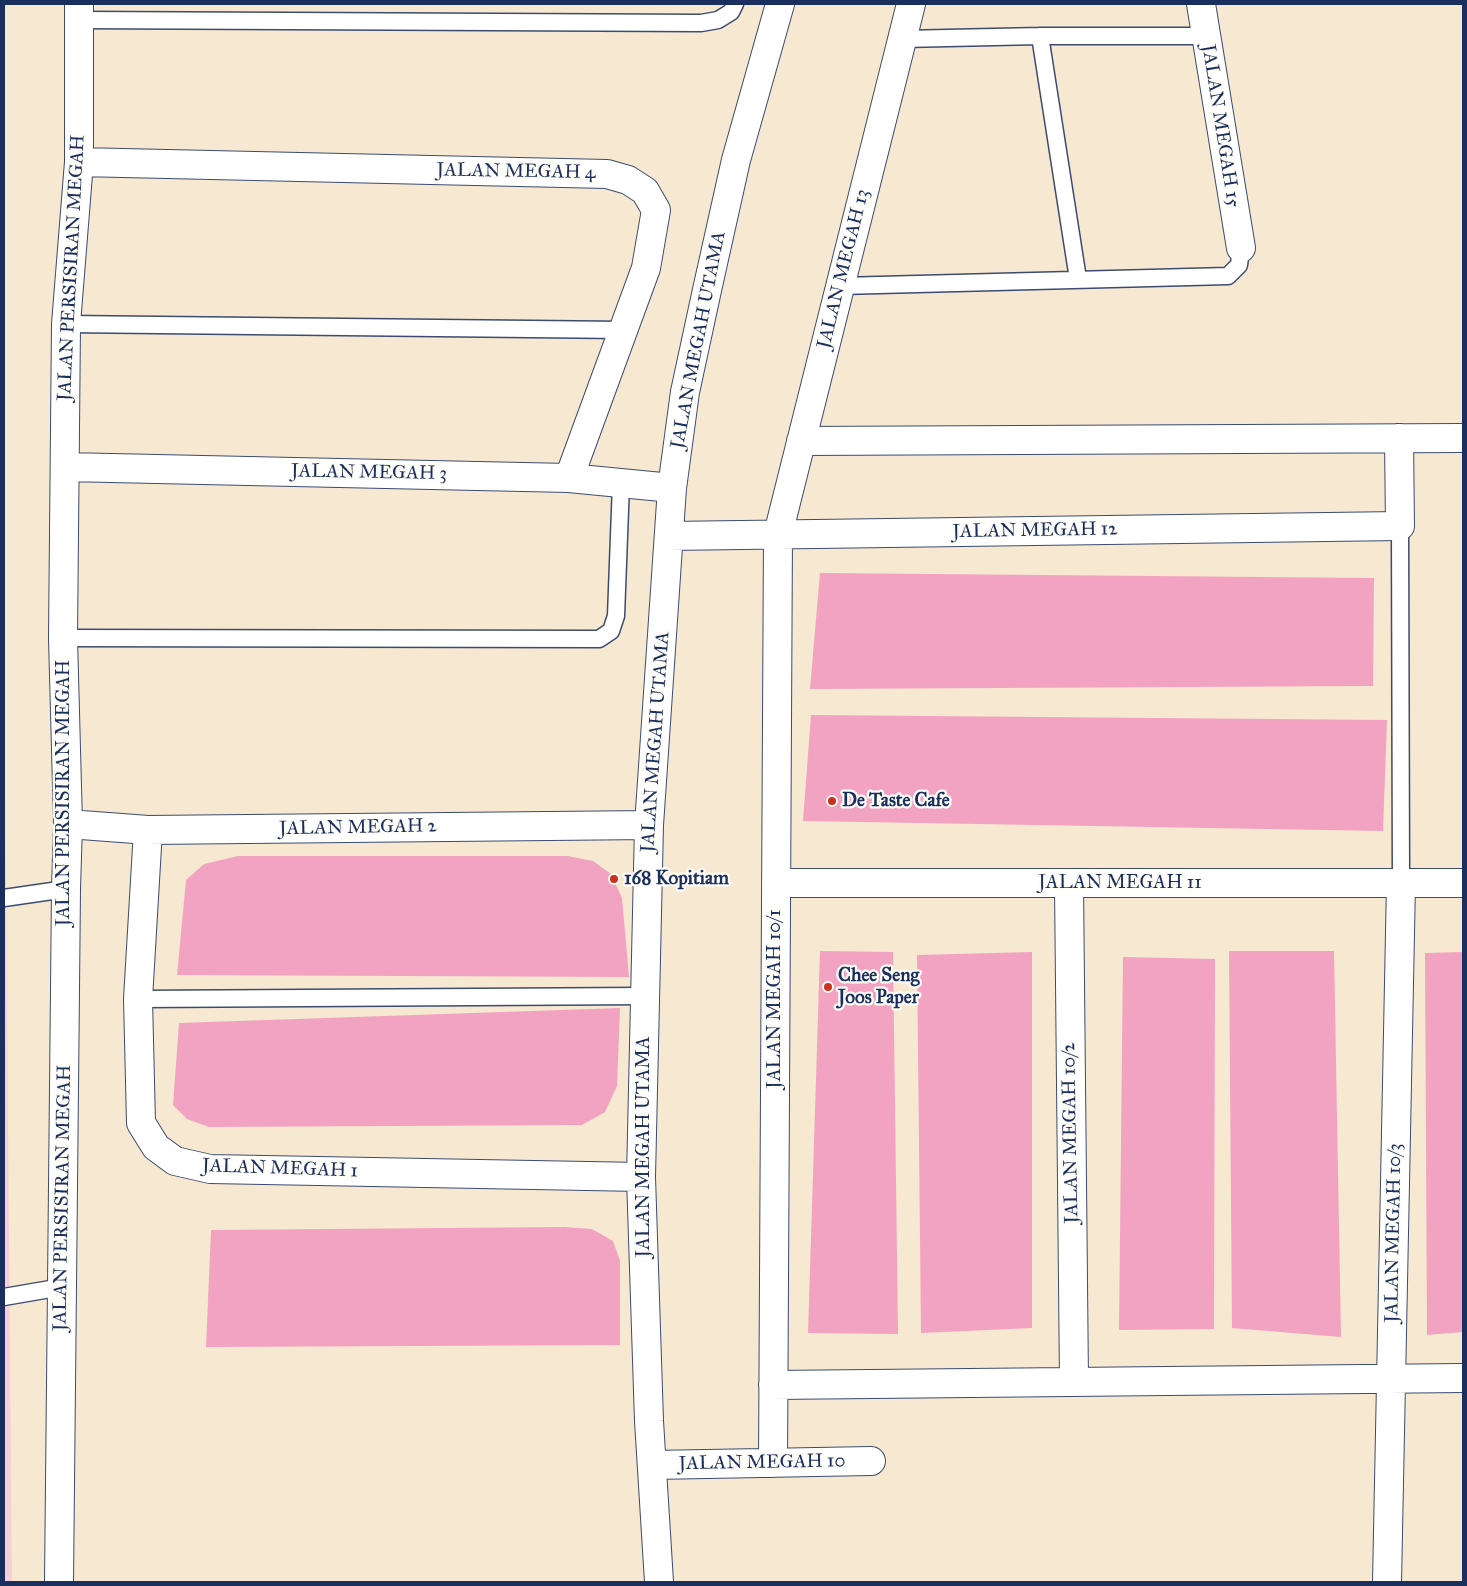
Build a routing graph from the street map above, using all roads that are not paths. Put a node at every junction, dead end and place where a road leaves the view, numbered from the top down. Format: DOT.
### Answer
graph roads {
  1 [pos="735,4"];
  2 [pos="780,4"];
  3 [pos="911,4"];
  4 [pos="1200,4"];
  5 [pos="79,12"];
  6 [pos="1040,36"];
  7 [pos="1206,36"];
  8 [pos="902,39"];
  9 [pos="79,162"];
  10 [pos="1241,248"];
  11 [pos="1078,279"];
  12 [pos="840,286"];
  13 [pos="66,324"];
  14 [pos="623,330"];
  15 [pos="1399,438"];
  16 [pos="1463,438"];
  17 [pos="801,441"];
  18 [pos="65,467"];
  19 [pos="569,478"];
  20 [pos="621,483"];
  21 [pos="672,488"];
  22 [pos="1400,526"];
  23 [pos="778,534"];
  24 [pos="669,536"];
  25 [pos="63,638"];
  26 [pos="68,824"];
  27 [pos="649,825"];
  28 [pos="148,830"];
  29 [pos="776,883"];
  30 [pos="1069,883"];
  31 [pos="1401,883"];
  32 [pos="1463,883"];
  33 [pos="66,889"];
  34 [pos="4,898"];
  35 [pos="645,996"];
  36 [pos="138,999"];
  37 [pos="641,1177"];
  38 [pos="62,1287"];
  39 [pos="4,1297"];
  40 [pos="1391,1378"];
  41 [pos="1463,1378"];
  42 [pos="1074,1382"];
  43 [pos="773,1386"];
  44 [pos="871,1461"];
  45 [pos="773,1463"];
  46 [pos="652,1465"];
  47 [pos="59,1582"];
  48 [pos="659,1582"];
  49 [pos="1387,1582"];
  1 -- 5 [label="lane"];
  2 -- 21 [label="street, JALAN MEGAH UTAMA"];
  3 -- 8 [label="street, JALAN MEGAH 13"];
  4 -- 7 [label="street, JALAN MEGAH 15"];
  5 -- 9 [label="street, JALAN PERSISIRAN MEGAH"];
  6 -- 7 [label="lane"];
  6 -- 8 [label="lane"];
  6 -- 11 [label="lane"];
  7 -- 10 [label="street, JALAN MEGAH 15"];
  8 -- 12 [label="street, JALAN MEGAH 13"];
  9 -- 13 [label="street, JALAN PERSISIRAN MEGAH"];
  9 -- 14 [label="street, JALAN MEGAH 4"];
  10 -- 11 [label="lane"];
  11 -- 12 [label="lane"];
  12 -- 17 [label="street, JALAN MEGAH 13"];
  13 -- 14 [label="lane"];
  13 -- 18 [label="street, JALAN PERSISIRAN MEGAH"];
  14 -- 19 [label="street, JALAN MEGAH 4"];
  15 -- 16 [label="street"];
  15 -- 17 [label="street"];
  15 -- 22 [label="street"];
  17 -- 23 [label="street, JALAN MEGAH 13"];
  18 -- 19 [label="street, JALAN MEGAH 3"];
  18 -- 25 [label="street, JALAN PERSISIRAN MEGAH"];
  19 -- 20 [label="street, JALAN MEGAH 3"];
  20 -- 21 [label="street, JALAN MEGAH 3"];
  20 -- 25 [label="lane"];
  21 -- 24 [label="street, JALAN MEGAH UTAMA"];
  22 -- 23 [label="street, JALAN MEGAH 12"];
  22 -- 31 [label="lane"];
  23 -- 24 [label="street, JALAN MEGAH 12"];
  23 -- 29 [label="street, JALAN MEGAH 10/1"];
  24 -- 27 [label="street, JALAN MEGAH UTAMA"];
  25 -- 26 [label="street, JALAN PERSISIRAN MEGAH"];
  26 -- 28 [label="street, JALAN MEGAH 2"];
  26 -- 33 [label="street, JALAN PERSISIRAN MEGAH"];
  27 -- 28 [label="street, JALAN MEGAH 2"];
  27 -- 35 [label="street, JALAN MEGAH UTAMA"];
  28 -- 36 [label="street, JALAN MEGAH 1"];
  29 -- 30 [label="street, JALAN MEGAH 11"];
  29 -- 43 [label="street, JALAN MEGAH 10/1"];
  30 -- 31 [label="street, JALAN MEGAH 11"];
  30 -- 42 [label="street, JALAN MEGAH 10/2"];
  31 -- 32 [label="street, JALAN MEGAH 11"];
  31 -- 40 [label="street, JALAN MEGAH 10/3"];
  33 -- 34 [label="lane"];
  33 -- 38 [label="street, JALAN PERSISIRAN MEGAH"];
  35 -- 36 [label="lane"];
  35 -- 37 [label="street, JALAN MEGAH UTAMA"];
  36 -- 37 [label="street, JALAN MEGAH 1"];
  37 -- 46 [label="street, JALAN MEGAH UTAMA"];
  38 -- 39 [label="lane"];
  38 -- 47 [label="street, JALAN PERSISIRAN MEGAH"];
  40 -- 41 [label="street"];
  40 -- 42 [label="street"];
  40 -- 49 [label="street, JALAN MEGAH 10/3"];
  42 -- 43 [label="street"];
  43 -- 45 [label="street, JALAN MEGAH 10/1"];
  44 -- 45 [label="street, JALAN MEGAH 10"];
  45 -- 46 [label="street, JALAN MEGAH 10"];
  46 -- 48 [label="street, JALAN MEGAH UTAMA"];
}
